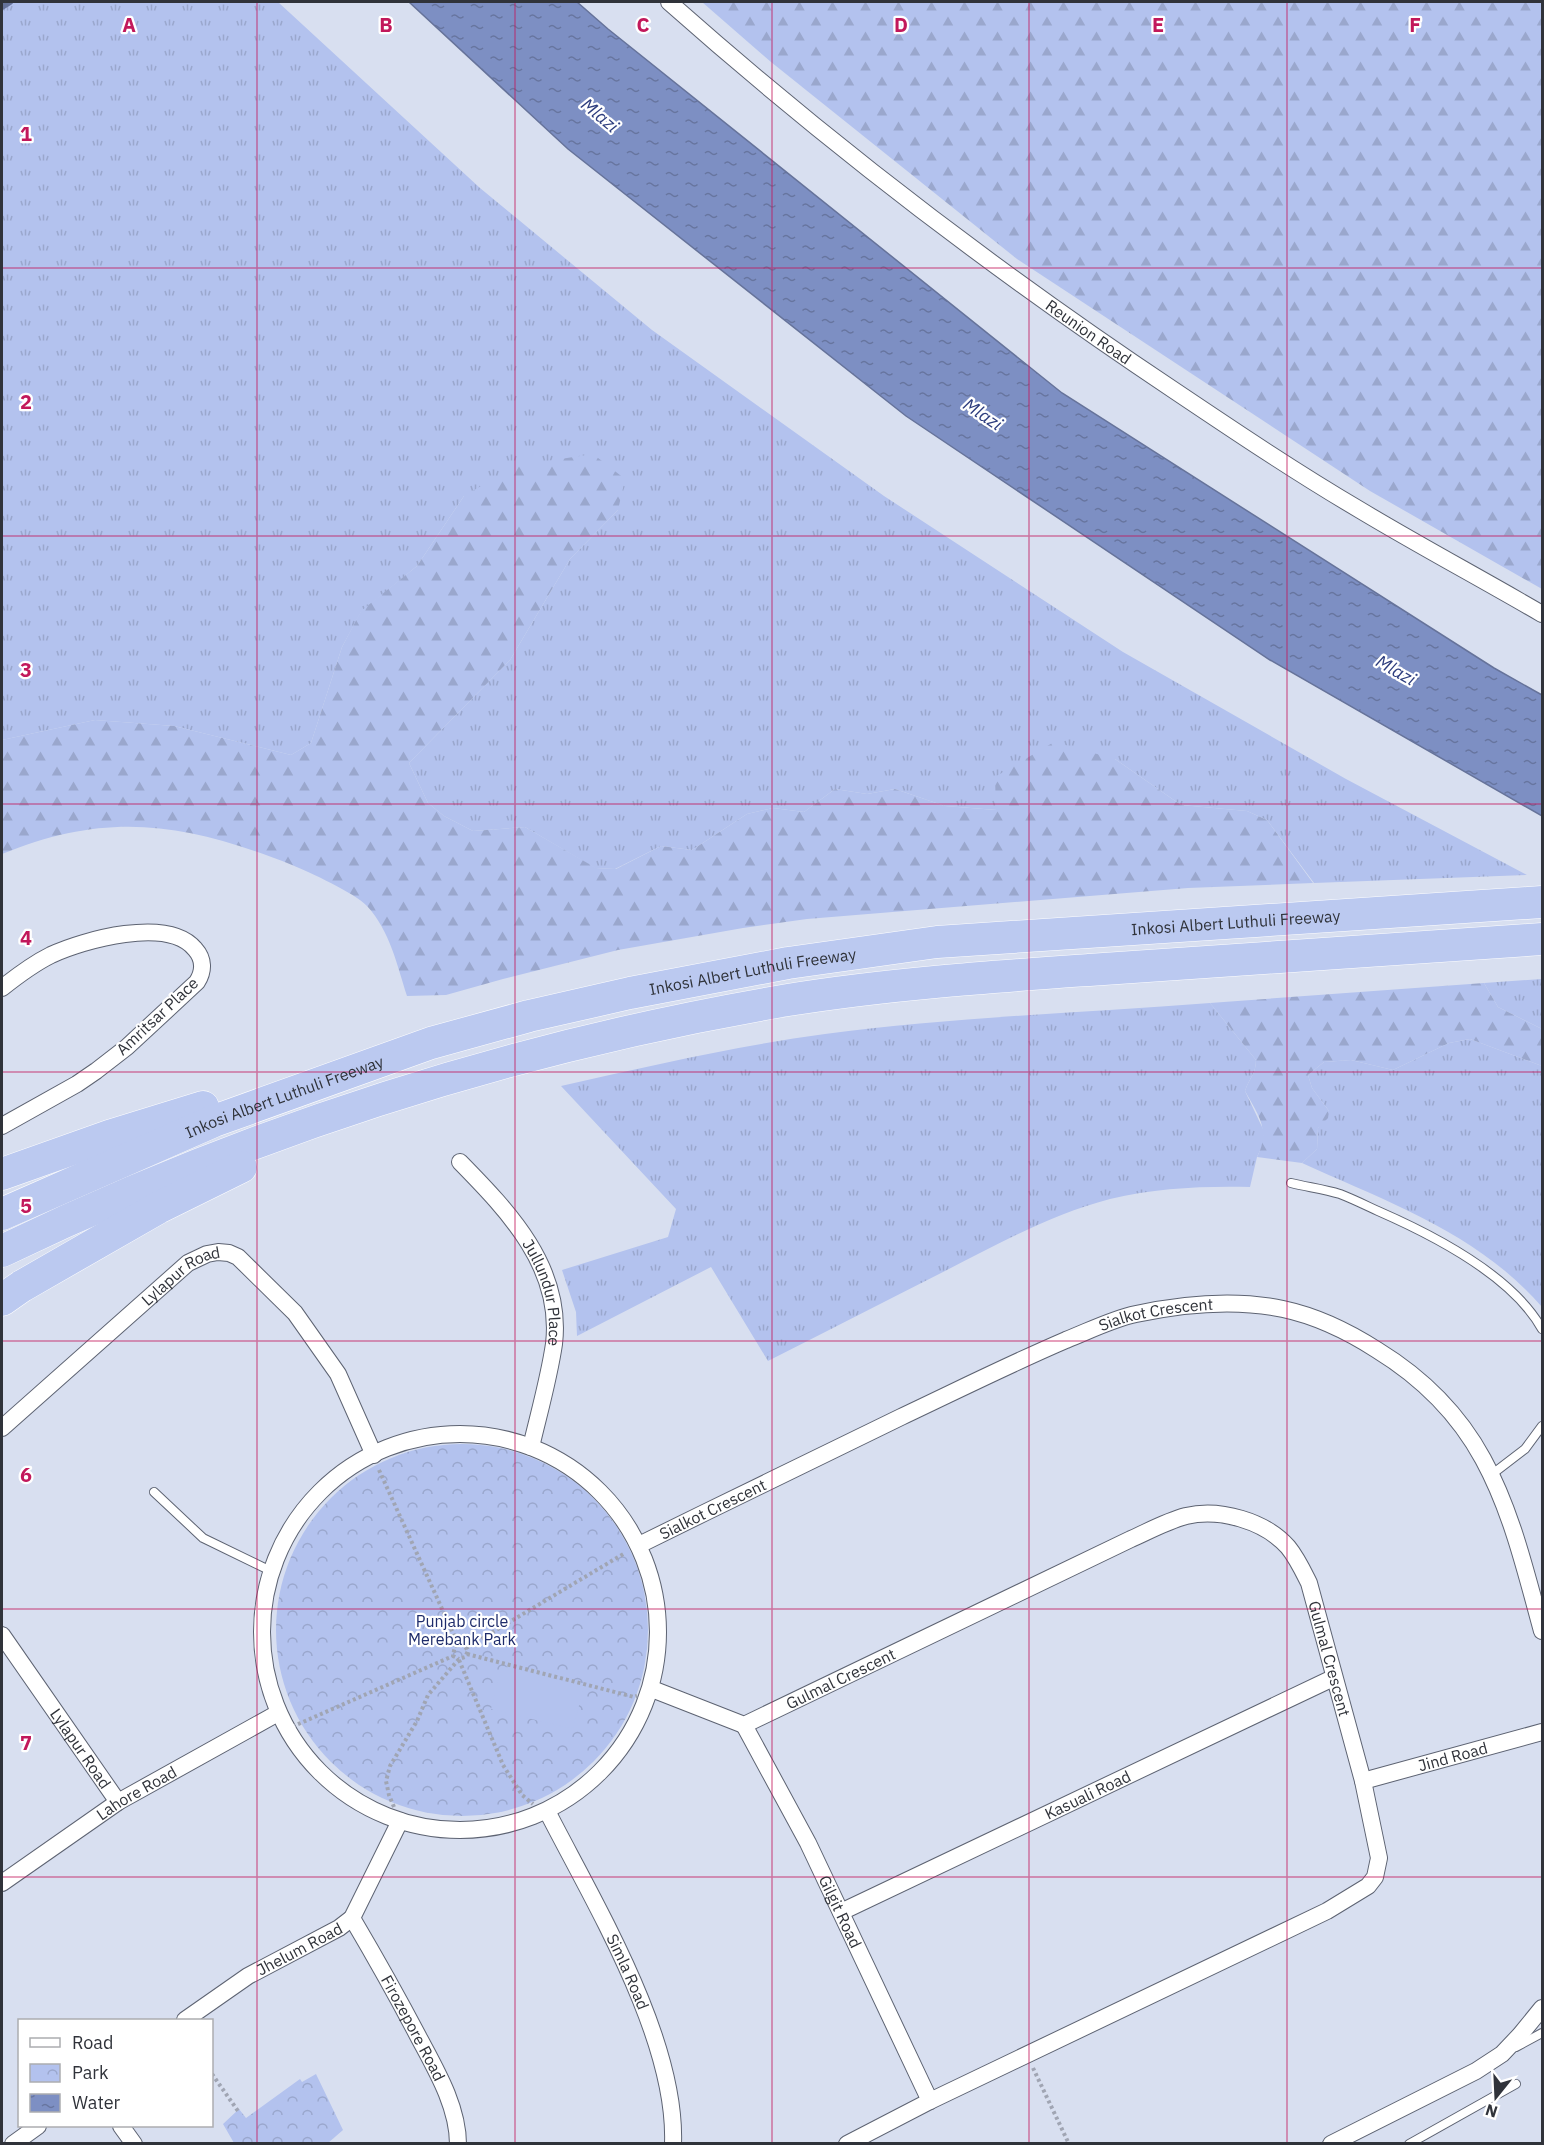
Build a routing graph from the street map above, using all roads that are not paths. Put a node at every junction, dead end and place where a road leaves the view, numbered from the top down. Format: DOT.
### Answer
graph roads {
  1 [pos="669,2"];
  2 [pos="1542,614"];
  3 [pos="1542,902"];
  4 [pos="1542,939"];
  5 [pos="2,988"];
  6 [pos="431,1044"];
  7 [pos="322,1119"];
  8 [pos="2,1126"];
  9 [pos="460,1162"];
  10 [pos="2,1174"];
  11 [pos="1291,1183"];
  12 [pos="2,1214"];
  13 [pos="2,1251"];
  14 [pos="2,1300"];
  15 [pos="1542,1329"];
  16 [pos="1542,1426"];
  17 [pos="2,1428"];
  18 [pos="531,1447"];
  19 [pos="374,1455"];
  20 [pos="1491,1475"];
  21 [pos="154,1492"];
  22 [pos="639,1545"];
  23 [pos="271,1571"];
  24 [pos="1542,1631"];
  25 [pos="2,1635"];
  26 [pos="1334,1678"];
  27 [pos="652,1689"];
  28 [pos="278,1713"];
  29 [pos="744,1725"];
  30 [pos="1542,1732"];
  31 [pos="1363,1781"];
  32 [pos="118,1802"];
  33 [pos="539,1807"];
  34 [pos="400,1821"];
  35 [pos="2,1882"];
  36 [pos="841,1912"];
  37 [pos="352,1918"];
  38 [pos="1542,2008"];
  39 [pos="186,2019"];
  40 [pos="1542,2033"];
  41 [pos="1502,2054"];
  42 [pos="1516,2084"];
  43 [pos="930,2101"];
  44 [pos="37,2127"];
  45 [pos="122,2127"];
  46 [pos="13,2144"];
  47 [pos="134,2144"];
  48 [pos="458,2144"];
  49 [pos="673,2144"];
  50 [pos="847,2144"];
  51 [pos="1331,2144"];
  52 [pos="1409,2144"];
  1 -- 2 [label="street, Reunion Road"];
  3 -- 6 [label="highway, Inkosi Albert Luthuli Freeway"];
  4 -- 7 [label="highway, Inkosi Albert Luthuli Freeway"];
  5 -- 8 [label="street, Amritsar Place"];
  6 -- 10 [label="highway"];
  6 -- 12 [label="highway, Inkosi Albert Luthuli Freeway"];
  7 -- 13 [label="highway, Inkosi Albert Luthuli Freeway"];
  7 -- 14 [label="highway"];
  9 -- 18 [label="street, Jullundur Place"];
  11 -- 15 [label="lane"];
  16 -- 20 [label="lane"];
  17 -- 19 [label="street, Lylapur Road"];
  18 -- 19 [label="street"];
  18 -- 22 [label="street"];
  19 -- 23 [label="street"];
  20 -- 22 [label="street, Sialkot Crescent"];
  20 -- 24 [label="street, Sialkot Crescent"];
  21 -- 23 [label="lane"];
  22 -- 27 [label="street"];
  23 -- 28 [label="street"];
  25 -- 32 [label="street, Lylapur Road"];
  26 -- 29 [label="street, Gulmal Crescent"];
  26 -- 31 [label="street, Gulmal Crescent"];
  26 -- 36 [label="street, Kasuali Road"];
  27 -- 29 [label="street"];
  27 -- 33 [label="street"];
  28 -- 32 [label="street, Lahore Road"];
  28 -- 34 [label="street"];
  29 -- 36 [label="street, Gilgit Road"];
  30 -- 31 [label="street, Jind Road"];
  31 -- 43 [label="street, Gulmal Crescent"];
  32 -- 35 [label="street, Lahore Road"];
  33 -- 34 [label="street"];
  33 -- 49 [label="street, Simla Road"];
  34 -- 37 [label="street, Jhelum Road"];
  36 -- 43 [label="street, Gilgit Road"];
  37 -- 39 [label="street, Jhelum Road"];
  37 -- 48 [label="street, Firozepore Road"];
  38 -- 41 [label="street"];
  40 -- 41 [label="lane"];
  41 -- 51 [label="street"];
  42 -- 52 [label="lane"];
  43 -- 50 [label="street, Gulmal Crescent"];
  44 -- 46 [label="street"];
  45 -- 47 [label="street"];
}
